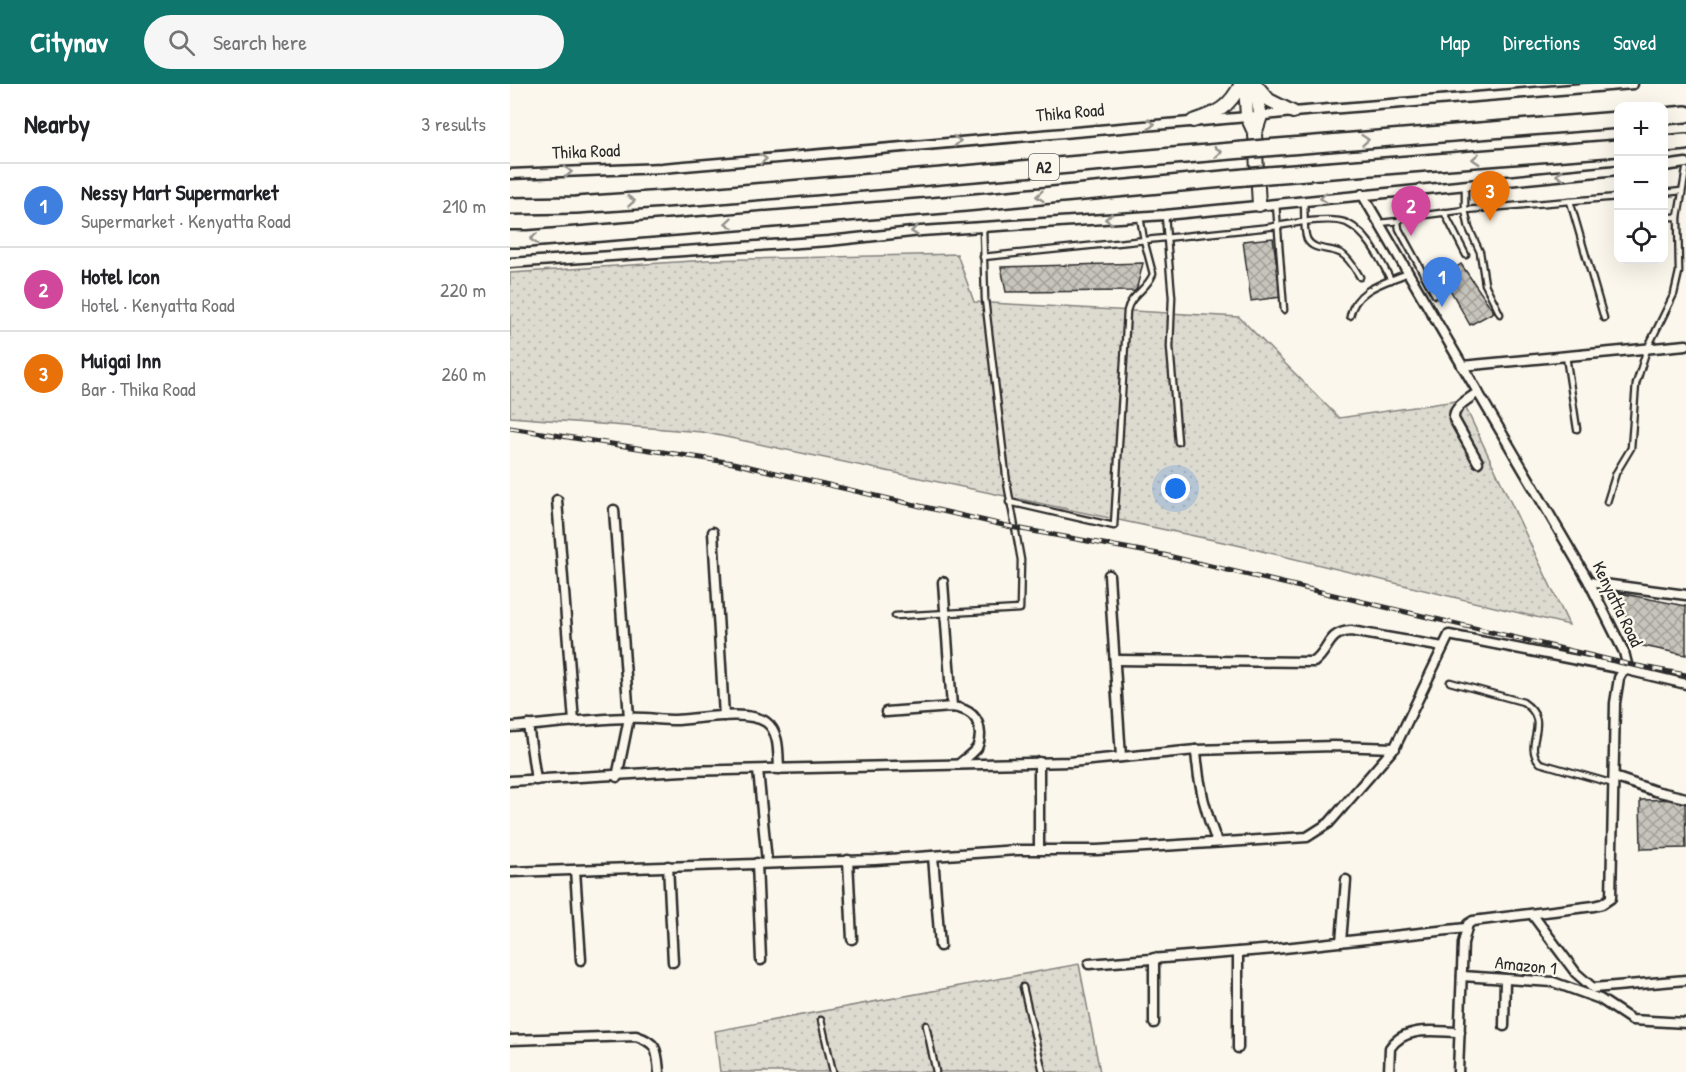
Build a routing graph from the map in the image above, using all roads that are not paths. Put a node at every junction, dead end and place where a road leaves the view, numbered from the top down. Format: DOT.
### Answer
graph roads {
  1 [pos="1241,84"];
  2 [pos="1245,84"];
  3 [pos="1255,84"];
  4 [pos="1633,84"];
  5 [pos="1293,112"];
  6 [pos="1686,114"];
  7 [pos="1261,116"];
  8 [pos="1668,116"];
  9 [pos="1247,117"];
  10 [pos="1614,120"];
  11 [pos="1193,121"];
  12 [pos="1255,134"];
  13 [pos="1686,142"];
  14 [pos="1668,144"];
  15 [pos="1614,148"];
  16 [pos="1686,164"];
  17 [pos="1668,166"];
  18 [pos="1686,170"];
  19 [pos="1614,172"];
  20 [pos="510,174"];
  21 [pos="1465,184"];
  22 [pos="1681,191"];
  23 [pos="1668,193"];
  24 [pos="1362,194"];
  25 [pos="1614,197"];
  26 [pos="1304,201"];
  27 [pos="1570,201"];
  28 [pos="1276,204"];
  29 [pos="510,206"];
  30 [pos="1259,206"];
  31 [pos="1465,210"];
  32 [pos="1443,212"];
  33 [pos="1165,215"];
  34 [pos="1140,217"];
  35 [pos="1668,217"];
  36 [pos="1678,217"];
  37 [pos="1399,221"];
  38 [pos="1305,223"];
  39 [pos="1379,223"];
  40 [pos="1278,227"];
  41 [pos="983,228"];
  42 [pos="1166,238"];
  43 [pos="510,239"];
  44 [pos="1144,240"];
  45 [pos="1466,255"];
  46 [pos="983,256"];
  47 [pos="510,263"];
  48 [pos="1408,273"];
  49 [pos="1360,277"];
  50 [pos="1391,280"];
  51 [pos="1435,295"];
  52 [pos="1284,310"];
  53 [pos="1500,315"];
  54 [pos="1350,316"];
  55 [pos="1604,318"];
  56 [pos="1686,345"];
  57 [pos="1647,349"];
  58 [pos="1566,356"];
  59 [pos="1462,366"];
  60 [pos="1478,392"];
  61 [pos="1577,429"];
  62 [pos="1178,442"];
  63 [pos="1478,462"];
  64 [pos="557,500"];
  65 [pos="1009,502"];
  66 [pos="1607,502"];
  67 [pos="614,510"];
  68 [pos="713,532"];
  69 [pos="1109,575"];
  70 [pos="943,582"];
  71 [pos="1589,582"];
  72 [pos="1686,595"];
  73 [pos="945,612"];
  74 [pos="895,616"];
  75 [pos="1443,647"];
  76 [pos="1115,660"];
  77 [pos="1623,669"];
  78 [pos="1450,682"];
  79 [pos="1686,684"];
  80 [pos="952,707"];
  81 [pos="886,712"];
  82 [pos="724,716"];
  83 [pos="629,718"];
  84 [pos="574,723"];
  85 [pos="528,725"];
  86 [pos="510,727"];
  87 [pos="1395,748"];
  88 [pos="1196,750"];
  89 [pos="1121,756"];
  90 [pos="1039,762"];
  91 [pos="959,765"];
  92 [pos="779,769"];
  93 [pos="758,770"];
  94 [pos="617,777"];
  95 [pos="536,780"];
  96 [pos="510,781"];
  97 [pos="1614,781"];
  98 [pos="1686,798"];
  99 [pos="1217,842"];
  100 [pos="1040,850"];
  101 [pos="933,856"];
  102 [pos="848,860"];
  103 [pos="767,862"];
  104 [pos="757,863"];
  105 [pos="668,866"];
  106 [pos="575,870"];
  107 [pos="510,872"];
  108 [pos="1346,880"];
  109 [pos="1532,914"];
  110 [pos="1466,928"];
  111 [pos="852,939"];
  112 [pos="1341,942"];
  113 [pos="940,946"];
  114 [pos="1238,952"];
  115 [pos="1154,958"];
  116 [pos="581,960"];
  117 [pos="761,960"];
  118 [pos="673,962"];
  119 [pos="1089,964"];
  120 [pos="1462,976"];
  121 [pos="1505,979"];
  122 [pos="1686,980"];
  123 [pos="1023,987"];
  124 [pos="821,1020"];
  125 [pos="1154,1023"];
  126 [pos="1686,1023"];
  127 [pos="926,1024"];
  128 [pos="1504,1026"];
  129 [pos="1460,1032"];
  130 [pos="510,1040"];
  131 [pos="1238,1048"];
  132 [pos="659,1072"];
  133 [pos="833,1072"];
  134 [pos="936,1072"];
  135 [pos="1042,1072"];
  136 [pos="1389,1072"];
  137 [pos="1458,1072"];
  1 -- 11 [label="main road"];
  2 -- 9 [label="main road"];
  3 -- 5 [label="main road"];
  3 -- 7 [label="main road"];
  4 -- 5 [label="street, Thika Road"];
  5 -- 7 [label="street, Thika Road"];
  6 -- 8 [label="highway"];
  7 -- 9 [label="street, Thika Road"];
  7 -- 12 [label="main road"];
  9 -- 11 [label="street, Thika Road"];
  9 -- 12 [label="main road"];
  29 -- 10 [label="highway, A2, one-way, bridge"];
  20 -- 11 [label="street, Thika Road, one-way"];
  12 -- 30 [label="main road"];
  13 -- 14 [label="highway"];
  15 -- 43 [label="highway, A2, one-way, bridge"];
  16 -- 17 [label="street"];
  18 -- 22 [label="lane"];
  19 -- 21 [label="street, one-way"];
  21 -- 24 [label="street"];
  21 -- 31 [label="lane"];
  22 -- 23 [label="lane"];
  22 -- 36 [label="lane"];
  24 -- 26 [label="street, one-way"];
  24 -- 39 [label="street, Kenyatta Road"];
  25 -- 27 [label="lane"];
  26 -- 28 [label="street"];
  26 -- 38 [label="lane"];
  27 -- 31 [label="lane"];
  27 -- 55 [label="lane"];
  28 -- 30 [label="street"];
  28 -- 40 [label="lane"];
  30 -- 33 [label="street"];
  31 -- 32 [label="lane"];
  31 -- 53 [label="lane"];
  32 -- 37 [label="lane"];
  32 -- 45 [label="lane"];
  33 -- 34 [label="street"];
  33 -- 42 [label="lane"];
  34 -- 41 [label="street, one-way"];
  34 -- 44 [label="lane"];
  35 -- 36 [label="lane"];
  36 -- 57 [label="lane"];
  37 -- 39 [label="lane"];
  37 -- 51 [label="lane"];
  38 -- 40 [label="lane"];
  38 -- 49 [label="lane"];
  38 -- 50 [label="lane"];
  39 -- 48 [label="street, Kenyatta Road"];
  40 -- 42 [label="lane"];
  40 -- 52 [label="lane"];
  41 -- 46 [label="lane"];
  41 -- 47 [label="street, one-way"];
  42 -- 44 [label="lane"];
  42 -- 62 [label="lane"];
  44 -- 46 [label="lane"];
  44 -- 65 [label="lane"];
  46 -- 65 [label="lane"];
  48 -- 50 [label="lane"];
  48 -- 59 [label="street, Kenyatta Road"];
  50 -- 54 [label="lane"];
  56 -- 57 [label="street"];
  57 -- 58 [label="street"];
  57 -- 66 [label="lane"];
  58 -- 59 [label="street"];
  58 -- 61 [label="lane"];
  59 -- 60 [label="street, Kenyatta Road"];
  60 -- 63 [label="street"];
  60 -- 71 [label="street, Kenyatta Road"];
  64 -- 84 [label="street"];
  65 -- 73 [label="lane"];
  67 -- 83 [label="street"];
  68 -- 82 [label="street"];
  69 -- 76 [label="street"];
  70 -- 73 [label="street"];
  71 -- 72 [label="street"];
  71 -- 77 [label="street, Kenyatta Road"];
  73 -- 74 [label="lane"];
  73 -- 80 [label="street"];
  75 -- 76 [label="street"];
  75 -- 77 [label="street"];
  75 -- 87 [label="street"];
  76 -- 89 [label="street"];
  77 -- 79 [label="street"];
  77 -- 97 [label="street, Kenyatta Road"];
  78 -- 97 [label="lane"];
  80 -- 81 [label="street"];
  80 -- 91 [label="street"];
  82 -- 83 [label="street"];
  82 -- 92 [label="street"];
  83 -- 84 [label="street"];
  83 -- 94 [label="street"];
  84 -- 85 [label="street"];
  85 -- 86 [label="street"];
  85 -- 95 [label="street"];
  87 -- 88 [label="street"];
  87 -- 99 [label="street"];
  88 -- 89 [label="street"];
  88 -- 99 [label="street"];
  89 -- 90 [label="street"];
  90 -- 91 [label="street"];
  90 -- 100 [label="street"];
  91 -- 92 [label="street"];
  92 -- 93 [label="street"];
  93 -- 94 [label="street"];
  93 -- 103 [label="street"];
  94 -- 95 [label="street"];
  95 -- 96 [label="street"];
  97 -- 98 [label="street"];
  97 -- 109 [label="street, Kenyatta Road"];
  99 -- 100 [label="street"];
  100 -- 101 [label="street"];
  101 -- 102 [label="street"];
  101 -- 113 [label="street"];
  102 -- 103 [label="street"];
  102 -- 111 [label="street"];
  103 -- 104 [label="street"];
  104 -- 105 [label="street"];
  104 -- 117 [label="street"];
  105 -- 106 [label="street"];
  105 -- 118 [label="street"];
  106 -- 107 [label="street"];
  106 -- 116 [label="street"];
  108 -- 112 [label="street"];
  109 -- 110 [label="street, Kenyatta Road"];
  109 -- 122 [label="street"];
  110 -- 112 [label="street, Kenyatta Road"];
  110 -- 120 [label="street"];
  112 -- 114 [label="street, Kenyatta Road"];
  114 -- 115 [label="street, Kenyatta Road"];
  114 -- 131 [label="street"];
  115 -- 119 [label="street, Kenyatta Road"];
  115 -- 125 [label="street"];
  120 -- 121 [label="street, Amazon 1"];
  120 -- 129 [label="street"];
  121 -- 126 [label="street, Amazon 1"];
  121 -- 128 [label="street"];
  123 -- 135 [label="lane"];
  124 -- 133 [label="lane"];
  127 -- 134 [label="lane"];
  129 -- 136 [label="street"];
  129 -- 137 [label="street"];
  130 -- 132 [label="street"];
}
